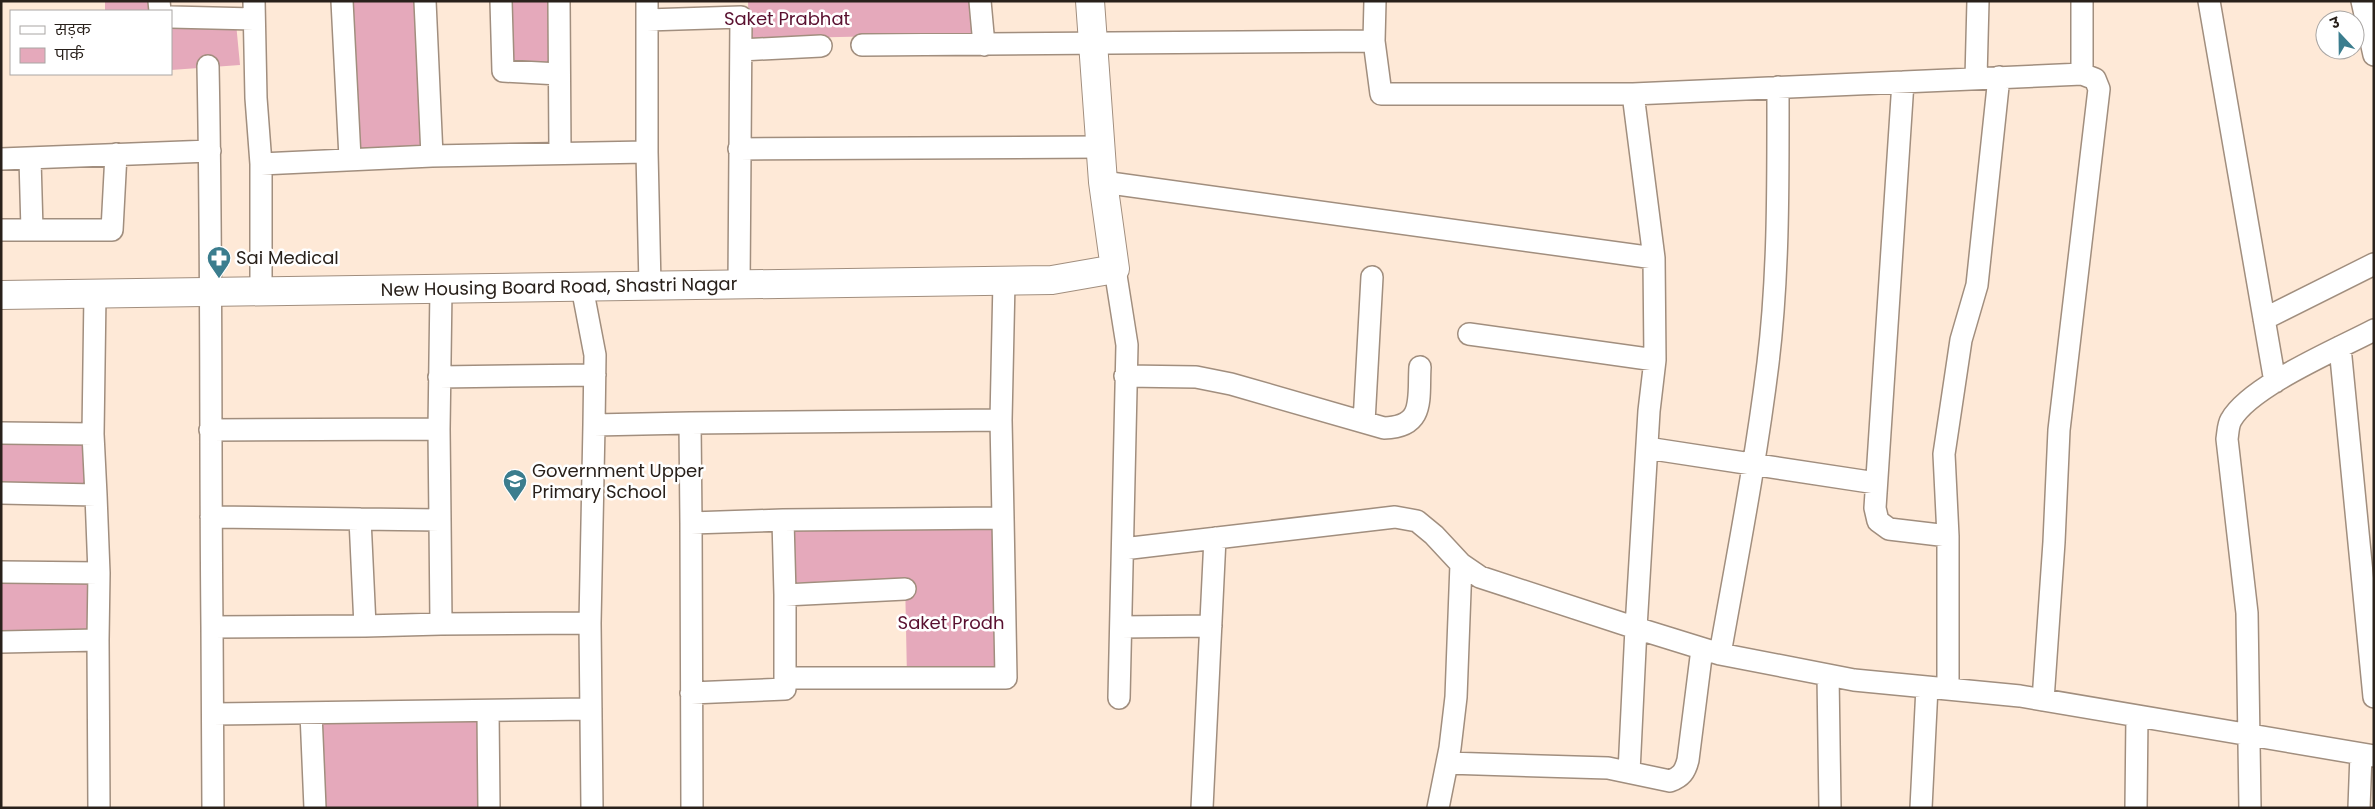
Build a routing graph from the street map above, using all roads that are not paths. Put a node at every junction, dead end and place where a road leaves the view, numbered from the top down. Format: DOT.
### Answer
graph roads {
  1 [pos="342,1"];
  2 [pos="425,1"];
  3 [pos="502,1"];
  4 [pos="559,1"];
  5 [pos="980,1"];
  6 [pos="1090,1"];
  7 [pos="1375,1"];
  8 [pos="1978,1"];
  9 [pos="2082,1"];
  10 [pos="2209,1"];
  11 [pos="2362,1"];
  12 [pos="740,9"];
  13 [pos="254,10"];
  14 [pos="647,11"];
  15 [pos="172,17"];
  16 [pos="1374,41"];
  17 [pos="1094,44"];
  18 [pos="984,45"];
  19 [pos="821,46"];
  20 [pos="862,46"];
  21 [pos="741,50"];
  22 [pos="2374,55"];
  23 [pos="208,66"];
  24 [pos="560,74"];
  25 [pos="2082,74"];
  26 [pos="1999,77"];
  27 [pos="1976,78"];
  28 [pos="1903,82"];
  29 [pos="1778,87"];
  30 [pos="1633,94"];
  31 [pos="1101,147"];
  32 [pos="739,149"];
  33 [pos="210,151"];
  34 [pos="647,152"];
  35 [pos="560,153"];
  36 [pos="116,154"];
  37 [pos="432,156"];
  38 [pos="350,158"];
  39 [pos="1,159"];
  40 [pos="30,159"];
  41 [pos="261,164"];
  42 [pos="1103,182"];
  43 [pos="1,230"];
  44 [pos="32,230"];
  45 [pos="1654,258"];
  46 [pos="2374,264"];
  47 [pos="1115,269"];
  48 [pos="1372,276"];
  49 [pos="1004,280"];
  50 [pos="739,285"];
  51 [pos="650,286"];
  52 [pos="582,287"];
  53 [pos="441,289"];
  54 [pos="261,291"];
  55 [pos="212,292"];
  56 [pos="95,294"];
  57 [pos="1,295"];
  58 [pos="2264,319"];
  59 [pos="2374,330"];
  60 [pos="1469,334"];
  61 [pos="2340,347"];
  62 [pos="1655,360"];
  63 [pos="1420,366"];
  64 [pos="595,375"];
  65 [pos="1125,376"];
  66 [pos="439,377"];
  67 [pos="2275,382"];
  68 [pos="1001,420"];
  69 [pos="1364,422"];
  70 [pos="690,423"];
  71 [pos="594,425"];
  72 [pos="438,429"];
  73 [pos="210,430"];
  74 [pos="1,433"];
  75 [pos="93,434"];
  76 [pos="1647,448"];
  77 [pos="1753,462"];
  78 [pos="1876,483"];
  79 [pos="1,493"];
  80 [pos="96,495"];
  81 [pos="211,518"];
  82 [pos="1003,518"];
  83 [pos="360,519"];
  84 [pos="440,520"];
  85 [pos="782,520"];
  86 [pos="691,523"];
  87 [pos="1948,536"];
  88 [pos="1215,538"];
  89 [pos="1123,549"];
  90 [pos="1460,564"];
  91 [pos="1,572"];
  92 [pos="99,573"];
  93 [pos="905,589"];
  94 [pos="785,595"];
  95 [pos="590,623"];
  96 [pos="441,624"];
  97 [pos="365,626"];
  98 [pos="1211,626"];
  99 [pos="212,627"];
  100 [pos="1121,627"];
  101 [pos="1636,628"];
  102 [pos="98,640"];
  103 [pos="1,642"];
  104 [pos="1711,652"];
  105 [pos="1828,675"];
  106 [pos="785,678"];
  107 [pos="1927,687"];
  108 [pos="1948,689"];
  109 [pos="691,693"];
  110 [pos="2374,697"];
  111 [pos="1119,698"];
  112 [pos="2043,700"];
  113 [pos="591,709"];
  114 [pos="488,711"];
  115 [pos="311,713"];
  116 [pos="213,714"];
  117 [pos="2137,716"];
  118 [pos="2250,735"];
  119 [pos="2367,755"];
  120 [pos="1447,763"];
  121 [pos="1629,772"];
  122 [pos="99,808"];
  123 [pos="213,808"];
  124 [pos="315,808"];
  125 [pos="489,808"];
  126 [pos="592,808"];
  127 [pos="692,808"];
  128 [pos="1202,808"];
  129 [pos="1438,808"];
  130 [pos="1830,808"];
  131 [pos="1921,808"];
  132 [pos="2136,808"];
  133 [pos="2250,808"];
  134 [pos="2359,808"];
  1 -- 38 [label="street"];
  2 -- 37 [label="street"];
  3 -- 24 [label="street"];
  4 -- 24 [label="street"];
  5 -- 18 [label="street"];
  6 -- 17 [label="street"];
  7 -- 16 [label="street"];
  8 -- 27 [label="street"];
  9 -- 25 [label="street"];
  10 -- 58 [label="street"];
  11 -- 22 [label="street"];
  12 -- 14 [label="street"];
  12 -- 21 [label="street"];
  13 -- 15 [label="street"];
  13 -- 41 [label="street"];
  14 -- 34 [label="street"];
  16 -- 17 [label="street"];
  16 -- 30 [label="street"];
  17 -- 18 [label="street"];
  17 -- 31 [label="street"];
  18 -- 20 [label="street"];
  19 -- 21 [label="street"];
  21 -- 32 [label="street"];
  23 -- 33 [label="street"];
  24 -- 35 [label="street"];
  25 -- 26 [label="street"];
  25 -- 112 [label="street"];
  26 -- 27 [label="street"];
  26 -- 87 [label="street"];
  27 -- 28 [label="street"];
  28 -- 29 [label="street"];
  28 -- 78 [label="street"];
  29 -- 30 [label="street"];
  29 -- 77 [label="street"];
  30 -- 45 [label="street"];
  31 -- 32 [label="street"];
  31 -- 42 [label="street"];
  32 -- 50 [label="street"];
  33 -- 36 [label="street"];
  33 -- 55 [label="street"];
  34 -- 35 [label="street"];
  34 -- 51 [label="street"];
  35 -- 37 [label="street"];
  36 -- 40 [label="street"];
  36 -- 44 [label="street"];
  37 -- 38 [label="street"];
  38 -- 41 [label="street"];
  39 -- 40 [label="street"];
  40 -- 44 [label="street"];
  41 -- 54 [label="street"];
  42 -- 45 [label="street"];
  42 -- 47 [label="street"];
  43 -- 44 [label="street"];
  45 -- 62 [label="street"];
  46 -- 58 [label="street"];
  47 -- 49 [label="street, New Housing Board Road, Shastri Nagar"];
  47 -- 65 [label="street"];
  48 -- 69 [label="street"];
  49 -- 50 [label="street, New Housing Board Road, Shastri Nagar"];
  49 -- 68 [label="street"];
  50 -- 51 [label="street, New Housing Board Road, Shastri Nagar"];
  51 -- 52 [label="street, New Housing Board Road, Shastri Nagar"];
  52 -- 53 [label="street, New Housing Board Road, Shastri Nagar"];
  52 -- 64 [label="street"];
  53 -- 54 [label="street, New Housing Board Road, Shastri Nagar"];
  53 -- 66 [label="street"];
  54 -- 55 [label="street, New Housing Board Road, Shastri Nagar"];
  55 -- 56 [label="street, New Housing Board Road, Shastri Nagar"];
  55 -- 73 [label="street"];
  56 -- 57 [label="street, New Housing Board Road, Shastri Nagar"];
  56 -- 75 [label="street"];
  58 -- 67 [label="street"];
  59 -- 61 [label="street"];
  60 -- 62 [label="street"];
  61 -- 67 [label="street"];
  61 -- 110 [label="street"];
  62 -- 76 [label="street"];
  63 -- 69 [label="street"];
  64 -- 66 [label="street"];
  64 -- 71 [label="street"];
  65 -- 69 [label="street"];
  65 -- 89 [label="street"];
  66 -- 72 [label="street"];
  67 -- 118 [label="street"];
  68 -- 70 [label="street"];
  68 -- 82 [label="street"];
  70 -- 71 [label="street"];
  70 -- 86 [label="street"];
  71 -- 95 [label="street"];
  72 -- 73 [label="street"];
  72 -- 84 [label="street"];
  73 -- 81 [label="street"];
  74 -- 75 [label="street"];
  75 -- 80 [label="street"];
  76 -- 77 [label="street"];
  76 -- 101 [label="street"];
  77 -- 78 [label="street"];
  77 -- 104 [label="street"];
  78 -- 87 [label="street"];
  79 -- 80 [label="street"];
  80 -- 92 [label="street"];
  81 -- 83 [label="street"];
  81 -- 99 [label="street"];
  82 -- 85 [label="street"];
  82 -- 106 [label="street"];
  83 -- 84 [label="street"];
  83 -- 97 [label="street"];
  84 -- 96 [label="street"];
  85 -- 86 [label="street"];
  85 -- 94 [label="street"];
  86 -- 109 [label="street"];
  87 -- 108 [label="street"];
  88 -- 89 [label="street"];
  88 -- 90 [label="street"];
  88 -- 98 [label="street"];
  89 -- 100 [label="street"];
  90 -- 101 [label="street"];
  90 -- 120 [label="street"];
  91 -- 92 [label="street"];
  92 -- 102 [label="street"];
  93 -- 94 [label="street"];
  94 -- 106 [label="street"];
  95 -- 96 [label="street"];
  95 -- 113 [label="street"];
  96 -- 97 [label="street"];
  97 -- 99 [label="street"];
  98 -- 100 [label="street"];
  98 -- 128 [label="street"];
  99 -- 116 [label="street"];
  100 -- 111 [label="street"];
  101 -- 104 [label="street"];
  101 -- 121 [label="street"];
  102 -- 103 [label="street"];
  102 -- 122 [label="street"];
  104 -- 105 [label="street"];
  104 -- 121 [label="street"];
  105 -- 107 [label="street"];
  105 -- 130 [label="street"];
  106 -- 109 [label="street"];
  107 -- 108 [label="street"];
  107 -- 131 [label="street"];
  108 -- 112 [label="street"];
  109 -- 127 [label="street"];
  112 -- 117 [label="street"];
  113 -- 114 [label="street"];
  113 -- 126 [label="street"];
  114 -- 115 [label="street"];
  114 -- 125 [label="street"];
  115 -- 116 [label="street"];
  115 -- 124 [label="street"];
  116 -- 123 [label="street"];
  117 -- 118 [label="street"];
  117 -- 132 [label="street"];
  118 -- 119 [label="street"];
  118 -- 133 [label="street"];
  119 -- 134 [label="street"];
  120 -- 121 [label="street"];
  120 -- 129 [label="street"];
}
